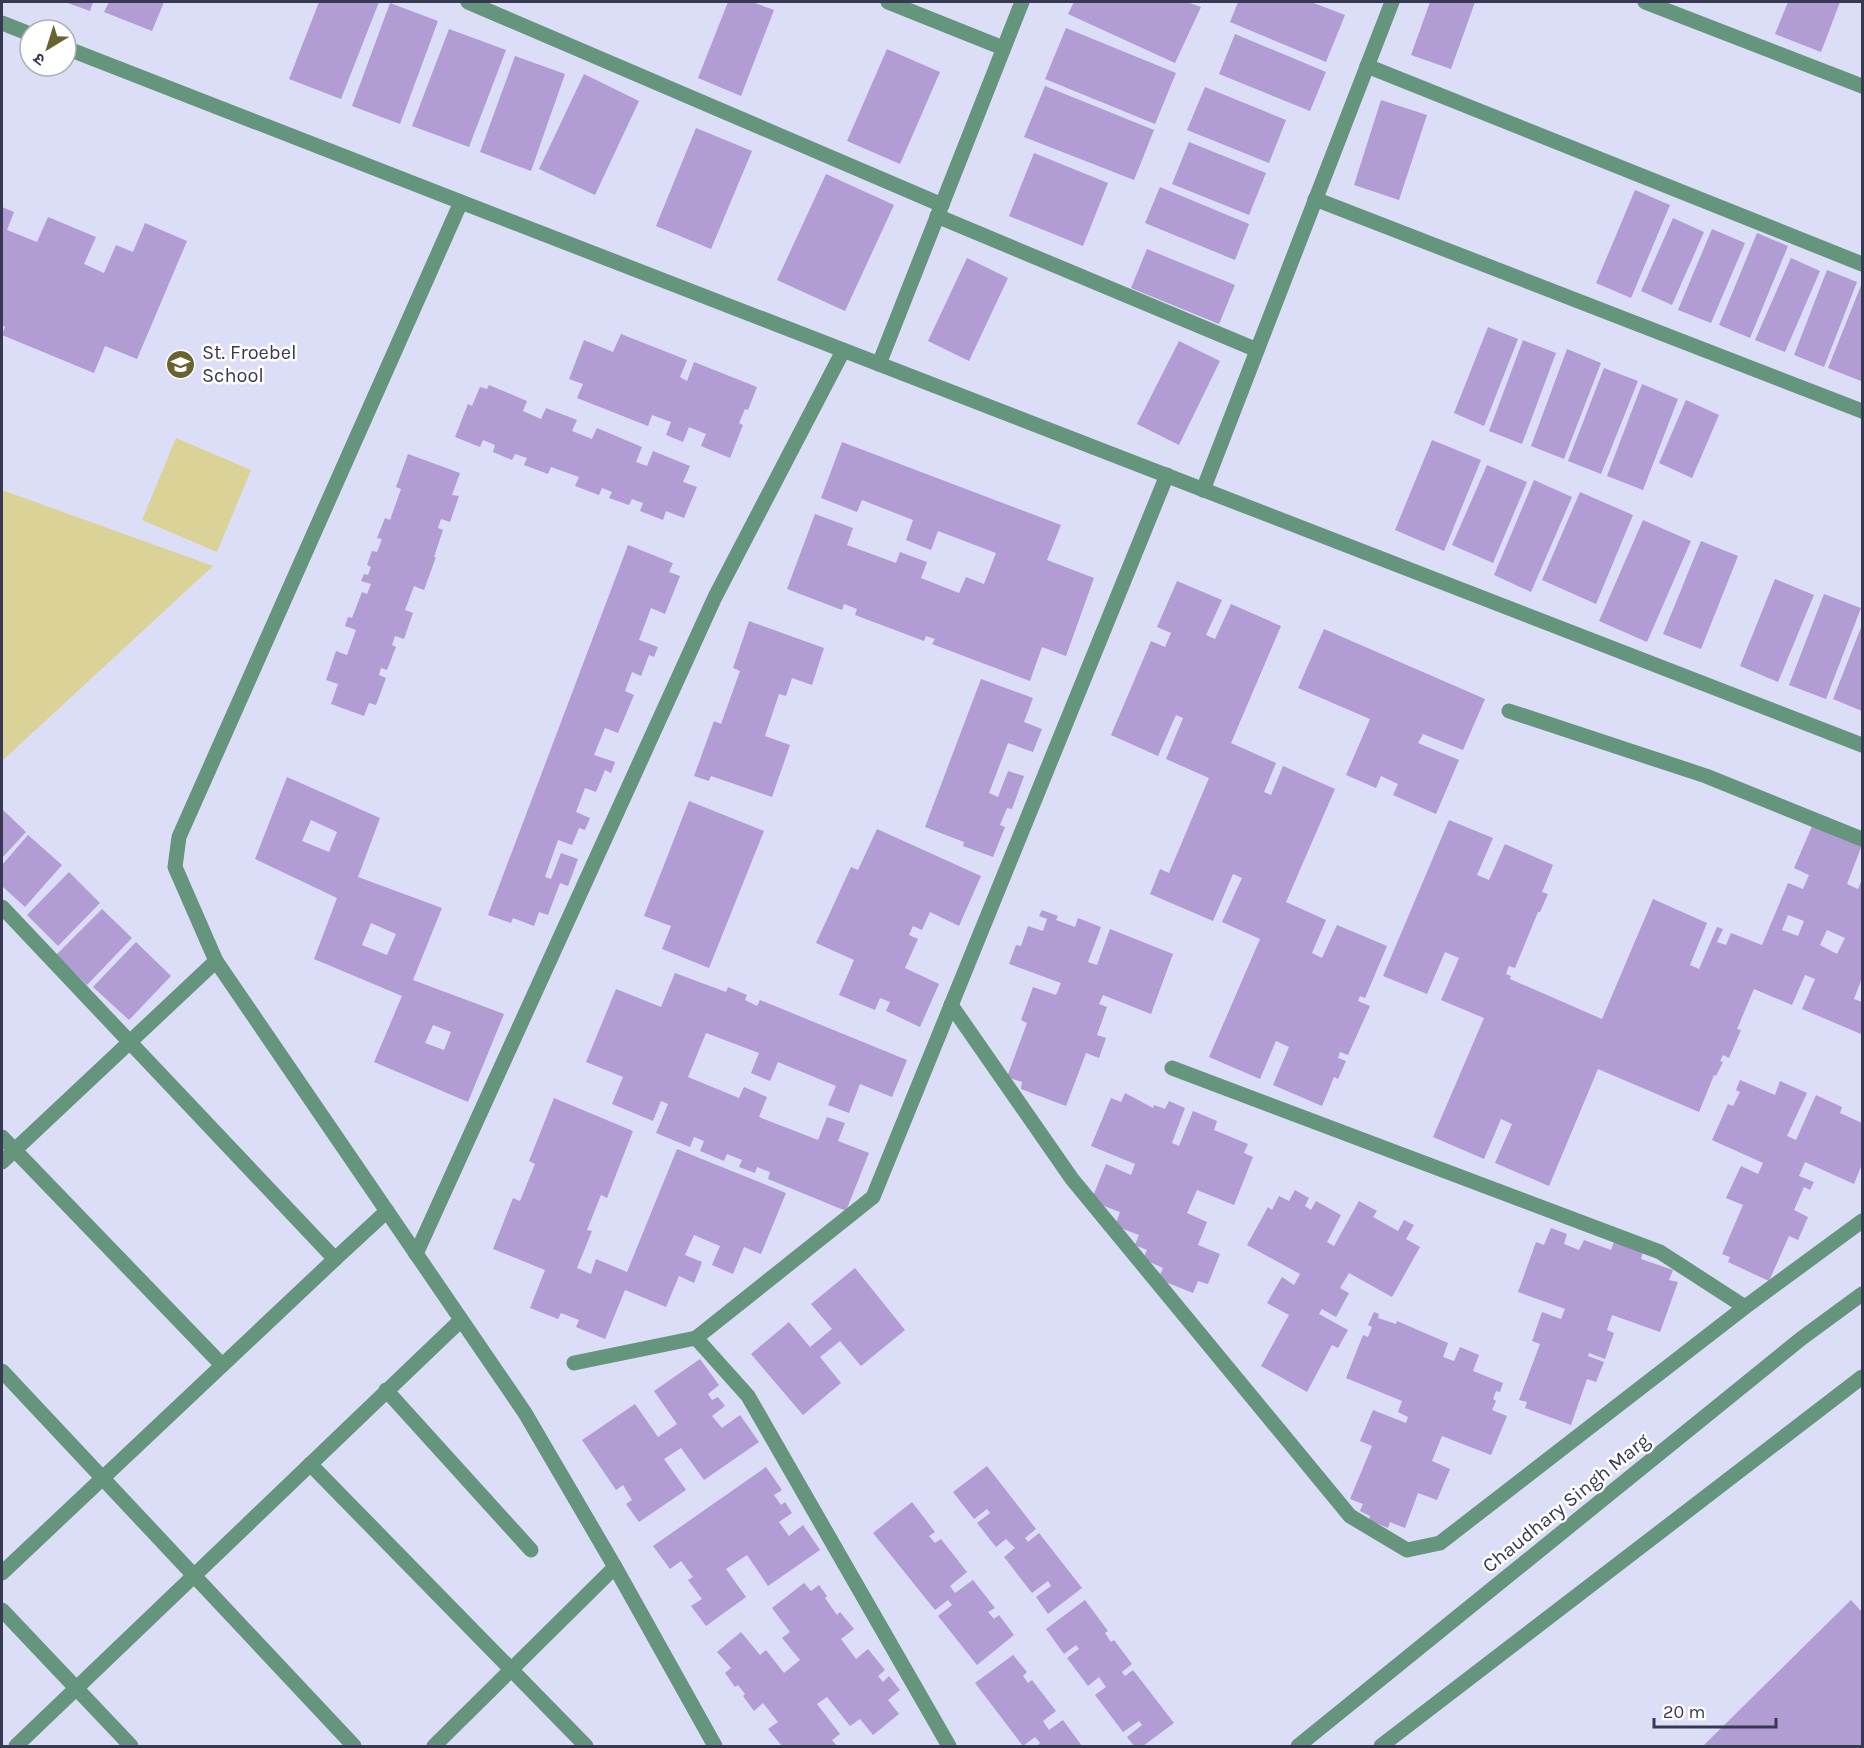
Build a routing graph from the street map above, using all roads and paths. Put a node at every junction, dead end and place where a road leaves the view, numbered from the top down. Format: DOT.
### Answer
graph roads {
  1 [pos="468,2"];
  2 [pos="888,2"];
  3 [pos="1022,2"];
  4 [pos="1392,2"];
  5 [pos="1645,2"];
  6 [pos="2,23"];
  7 [pos="18,29"];
  8 [pos="1003,48"];
  9 [pos="78,53"];
  10 [pos="1366,66"];
  11 [pos="1863,86"];
  12 [pos="1315,198"];
  13 [pos="461,202"];
  14 [pos="940,210"];
  15 [pos="1863,264"];
  16 [pos="843,351"];
  17 [pos="1257,351"];
  18 [pos="879,364"];
  19 [pos="1863,411"];
  20 [pos="1167,475"];
  21 [pos="1203,490"];
  22 [pos="1509,711"];
  23 [pos="1863,745"];
  24 [pos="1863,839"];
  25 [pos="2,907"];
  26 [pos="216,961"];
  27 [pos="951,1005"];
  28 [pos="129,1043"];
  29 [pos="1172,1068"];
  30 [pos="2,1137"];
  31 [pos="15,1150"];
  32 [pos="2,1162"];
  33 [pos="387,1211"];
  34 [pos="1863,1221"];
  35 [pos="416,1254"];
  36 [pos="334,1259"];
  37 [pos="1863,1294"];
  38 [pos="1745,1307"];
  39 [pos="461,1320"];
  40 [pos="696,1338"];
  41 [pos="574,1363"];
  42 [pos="222,1365"];
  43 [pos="2,1371"];
  44 [pos="1863,1377"];
  45 [pos="386,1390"];
  46 [pos="310,1464"];
  47 [pos="102,1478"];
  48 [pos="531,1550"];
  49 [pos="615,1567"];
  50 [pos="2,1573"];
  51 [pos="194,1575"];
  52 [pos="2,1610"];
  53 [pos="512,1670"];
  54 [pos="76,1689"];
  55 [pos="16,1746"];
  56 [pos="131,1746"];
  57 [pos="354,1746"];
  58 [pos="434,1746"];
  59 [pos="586,1746"];
  60 [pos="715,1746"];
  61 [pos="949,1746"];
  62 [pos="1298,1746"];
  63 [pos="1381,1746"];
  1 -- 14 [label="street"];
  2 -- 8 [label="street"];
  3 -- 8 [label="street"];
  4 -- 10 [label="street"];
  5 -- 11 [label="street"];
  6 -- 7 [label="street"];
  8 -- 14 [label="street"];
  9 -- 13 [label="street"];
  10 -- 12 [label="street"];
  10 -- 15 [label="street"];
  12 -- 17 [label="street"];
  12 -- 19 [label="street"];
  13 -- 16 [label="street"];
  13 -- 26 [label="street"];
  14 -- 17 [label="street"];
  14 -- 18 [label="street"];
  16 -- 18 [label="street"];
  16 -- 35 [label="street"];
  17 -- 21 [label="street"];
  18 -- 20 [label="street"];
  20 -- 21 [label="street"];
  20 -- 27 [label="street"];
  21 -- 23 [label="street"];
  22 -- 24 [label="street"];
  25 -- 28 [label="street"];
  26 -- 28 [label="street"];
  26 -- 33 [label="street"];
  27 -- 38 [label="street"];
  27 -- 40 [label="street"];
  28 -- 31 [label="street"];
  28 -- 36 [label="street"];
  29 -- 38 [label="street"];
  30 -- 31 [label="street"];
  31 -- 32 [label="street"];
  31 -- 42 [label="street"];
  33 -- 35 [label="street"];
  33 -- 36 [label="street"];
  34 -- 38 [label="street"];
  35 -- 39 [label="street"];
  36 -- 42 [label="street"];
  37 -- 62 [label="street, Chaudhary Singh Marg"];
  39 -- 45 [label="street"];
  39 -- 49 [label="street"];
  40 -- 41 [label="street"];
  40 -- 61 [label="street"];
  42 -- 47 [label="street"];
  43 -- 47 [label="street"];
  44 -- 63 [label="street"];
  45 -- 46 [label="street"];
  45 -- 48 [label="street"];
  46 -- 51 [label="street"];
  46 -- 53 [label="street"];
  47 -- 50 [label="street"];
  47 -- 51 [label="street"];
  49 -- 53 [label="street"];
  49 -- 60 [label="street"];
  51 -- 54 [label="street"];
  51 -- 57 [label="street"];
  52 -- 54 [label="street"];
  53 -- 58 [label="street"];
  53 -- 59 [label="street"];
  54 -- 55 [label="street"];
  54 -- 56 [label="street"];
}
